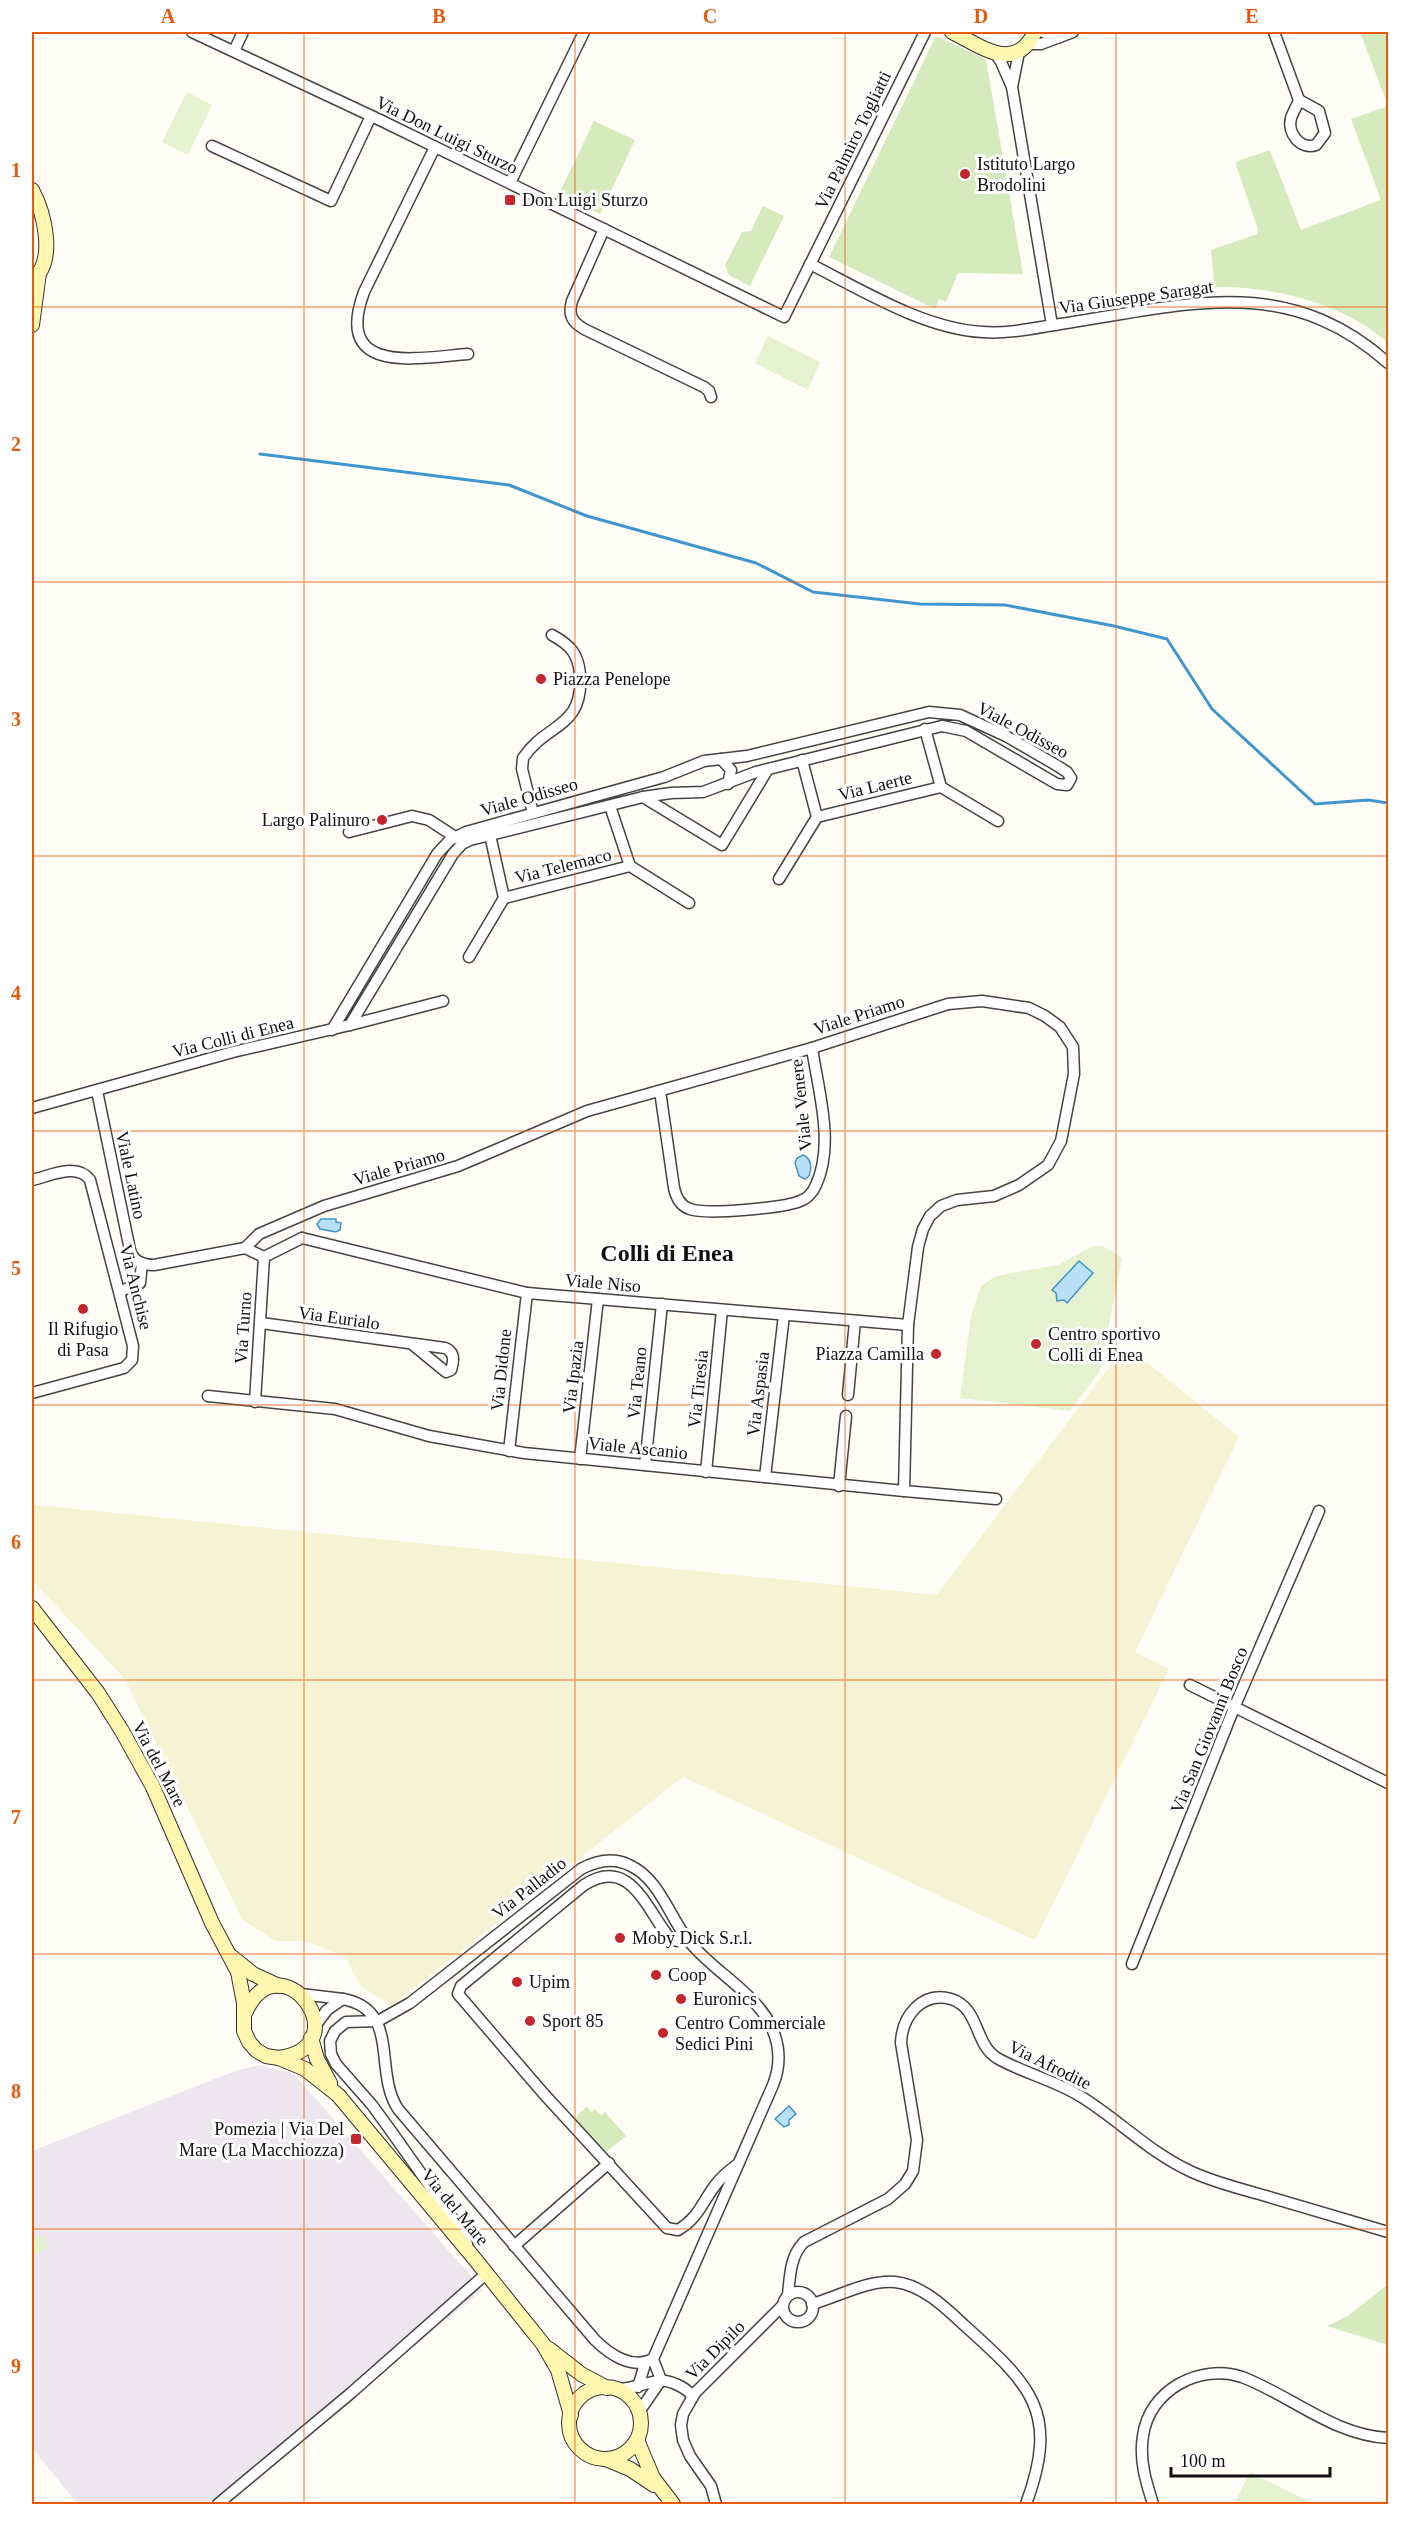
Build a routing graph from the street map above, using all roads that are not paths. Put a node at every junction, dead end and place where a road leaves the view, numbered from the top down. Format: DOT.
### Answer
graph roads {
  1 [pos="192,32"];
  2 [pos="243,32"];
  3 [pos="584,32"];
  4 [pos="925,32"];
  5 [pos="952,32"];
  6 [pos="1043,32"];
  7 [pos="1073,32"];
  8 [pos="1274,32"];
  9 [pos="1060,36"];
  10 [pos="1027,42"];
  11 [pos="234,51"];
  12 [pos="995,53"];
  13 [pos="1011,87"];
  14 [pos="1299,100"];
  15 [pos="372,116"];
  16 [pos="212,146"];
  17 [pos="435,147"];
  18 [pos="510,183"];
  19 [pos="32,190"];
  20 [pos="604,229"];
  21 [pos="810,264"];
  22 [pos="35,277"];
  23 [pos="784,317"];
  24 [pos="32,325"];
  25 [pos="1052,325"];
  26 [pos="468,354"];
  27 [pos="1389,363"];
  28 [pos="711,397"];
  29 [pos="552,635"];
  30 [pos="925,729"];
  31 [pos="828,736"];
  32 [pos="832,752"];
  33 [pos="721,759"];
  34 [pos="802,760"];
  35 [pos="768,769"];
  36 [pos="682,770"];
  37 [pos="728,784"];
  38 [pos="941,787"];
  39 [pos="687,793"];
  40 [pos="644,797"];
  41 [pos="610,806"];
  42 [pos="532,813"];
  43 [pos="817,817"];
  44 [pos="998,821"];
  45 [pos="349,832"];
  46 [pos="490,835"];
  47 [pos="455,837"];
  48 [pos="630,866"];
  49 [pos="779,879"];
  50 [pos="415,890"];
  51 [pos="428,896"];
  52 [pos="504,898"];
  53 [pos="689,903"];
  54 [pos="469,957"];
  55 [pos="443,1001"];
  56 [pos="350,1025"];
  57 [pos="332,1030"];
  58 [pos="812,1048"];
  59 [pos="96,1091"];
  60 [pos="660,1091"];
  61 [pos="32,1108"];
  62 [pos="32,1180"];
  63 [pos="297,1218"];
  64 [pos="302,1238"];
  65 [pos="245,1248"];
  66 [pos="264,1257"];
  67 [pos="142,1263"];
  68 [pos="121,1291"];
  69 [pos="527,1293"];
  70 [pos="598,1299"];
  71 [pos="662,1304"];
  72 [pos="722,1310"];
  73 [pos="784,1315"];
  74 [pos="855,1321"];
  75 [pos="261,1323"];
  76 [pos="908,1325"];
  77 [pos="413,1345"];
  78 [pos="32,1393"];
  79 [pos="848,1395"];
  80 [pos="208,1396"];
  81 [pos="255,1402"];
  82 [pos="846,1416"];
  83 [pos="509,1451"];
  84 [pos="580,1459"];
  85 [pos="645,1465"];
  86 [pos="706,1472"];
  87 [pos="765,1477"];
  88 [pos="839,1486"];
  89 [pos="904,1491"];
  90 [pos="996,1499"];
  91 [pos="1319,1510"];
  92 [pos="32,1608"];
  93 [pos="1190,1685"];
  94 [pos="1234,1708"];
  95 [pos="1389,1783"];
  96 [pos="687,1940"];
  97 [pos="229,1953"];
  98 [pos="1132,1964"];
  99 [pos="280,1987"];
  100 [pos="301,1994"];
  101 [pos="343,1999"];
  102 [pos="244,2013"];
  103 [pos="378,2020"];
  104 [pos="313,2032"];
  105 [pos="279,2058"];
  106 [pos="338,2095"];
  107 [pos="609,2163"];
  108 [pos="738,2164"];
  109 [pos="1389,2232"];
  110 [pos="514,2246"];
  111 [pos="474,2258"];
  112 [pos="487,2273"];
  113 [pos="788,2295"];
  114 [pos="812,2304"];
  115 [pos="783,2310"];
  116 [pos="543,2344"];
  117 [pos="649,2362"];
  118 [pos="661,2380"];
  119 [pos="638,2387"];
  120 [pos="612,2388"];
  121 [pos="692,2396"];
  122 [pos="639,2412"];
  123 [pos="571,2415"];
  124 [pos="1389,2438"];
  125 [pos="637,2440"];
  126 [pos="606,2459"];
  127 [pos="658,2488"];
  128 [pos="218,2505"];
  129 [pos="673,2505"];
  130 [pos="716,2505"];
  131 [pos="1026,2505"];
  132 [pos="1153,2505"];
  1 -- 11 [label="street, Via Don Luigi Sturzo"];
  2 -- 11 [label="street"];
  3 -- 18 [label="street"];
  4 -- 21 [label="street, Via Palmiro Togliatti"];
  5 -- 12 [label="main road"];
  6 -- 9 [label="street"];
  7 -- 9 [label="street"];
  8 -- 14 [label="street"];
  9 -- 10 [label="street"];
  10 -- 12 [label="main road"];
  10 -- 13 [label="street"];
  11 -- 15 [label="street, Via Don Luigi Sturzo"];
  12 -- 13 [label="street"];
  13 -- 25 [label="street"];
  15 -- 16 [label="street"];
  15 -- 17 [label="street, Via Don Luigi Sturzo"];
  17 -- 18 [label="street, Via Don Luigi Sturzo"];
  17 -- 26 [label="street"];
  18 -- 20 [label="street, Via Don Luigi Sturzo"];
  19 -- 22 [label="main road"];
  20 -- 23 [label="street, Via Don Luigi Sturzo"];
  20 -- 28 [label="street"];
  21 -- 23 [label="street, Via Palmiro Togliatti"];
  21 -- 25 [label="street, Via Giuseppe Saragat"];
  22 -- 24 [label="main road"];
  25 -- 27 [label="street, Via Giuseppe Saragat"];
  29 -- 42 [label="street"];
  30 -- 31 [label="street, Viale Odisseo"];
  30 -- 32 [label="street, Viale Odisseo"];
  30 -- 38 [label="street, Via Laerte"];
  31 -- 32 [label="street"];
  31 -- 33 [label="street, Viale Odisseo"];
  32 -- 34 [label="street, Viale Odisseo"];
  33 -- 36 [label="street, Viale Odisseo"];
  33 -- 37 [label="street"];
  34 -- 35 [label="street, Viale Odisseo"];
  34 -- 43 [label="street, Via Laerte"];
  35 -- 37 [label="street, Viale Odisseo"];
  35 -- 40 [label="street"];
  36 -- 39 [label="street"];
  36 -- 42 [label="street, Viale Odisseo"];
  37 -- 39 [label="street, Viale Odisseo"];
  38 -- 43 [label="street, Via Laerte"];
  38 -- 44 [label="street, Via Laerte"];
  39 -- 40 [label="street, Viale Odisseo"];
  40 -- 41 [label="street, Viale Odisseo"];
  41 -- 46 [label="street, Viale Odisseo"];
  41 -- 48 [label="street, Via Telemaco"];
  42 -- 47 [label="street, Viale Odisseo"];
  43 -- 49 [label="street, Via Laerte"];
  45 -- 47 [label="street"];
  46 -- 51 [label="street, Viale Odisseo"];
  46 -- 52 [label="street, Via Telemaco"];
  47 -- 50 [label="street, Viale Odisseo"];
  48 -- 52 [label="street, Via Telemaco"];
  48 -- 53 [label="street, Via Telemaco"];
  50 -- 51 [label="street"];
  50 -- 57 [label="street, Viale Odisseo"];
  51 -- 56 [label="street, Viale Odisseo"];
  52 -- 54 [label="street, Via Telemaco"];
  55 -- 56 [label="street, Via Colli di Enea"];
  56 -- 57 [label="street, Via Colli di Enea"];
  57 -- 59 [label="street, Via Colli di Enea"];
  58 -- 60 [label="street, Viale Priamo"];
  58 -- 60 [label="street, Viale Venere"];
  58 -- 76 [label="street, Viale Priamo"];
  59 -- 61 [label="street, Via Colli di Enea"];
  59 -- 67 [label="street, Viale Latino"];
  60 -- 63 [label="street, Viale Priamo"];
  62 -- 68 [label="street, Via Anchise"];
  63 -- 64 [label="street"];
  63 -- 65 [label="street, Viale Priamo"];
  64 -- 66 [label="street"];
  64 -- 69 [label="street, Viale Niso"];
  65 -- 66 [label="street"];
  65 -- 67 [label="street"];
  66 -- 75 [label="street, Via Turno"];
  67 -- 68 [label="street"];
  68 -- 78 [label="street, Via Anchise"];
  69 -- 70 [label="street, Viale Niso"];
  69 -- 83 [label="street, Via Didone"];
  70 -- 71 [label="street, Viale Niso"];
  70 -- 84 [label="street, Via Ipazia"];
  71 -- 72 [label="street, Viale Niso"];
  71 -- 85 [label="street, Via Teano"];
  72 -- 73 [label="street, Viale Niso"];
  72 -- 86 [label="street, Via Tiresia"];
  73 -- 74 [label="street, Viale Niso"];
  73 -- 87 [label="street, Via Aspasia"];
  74 -- 76 [label="street, Viale Niso"];
  74 -- 79 [label="street"];
  75 -- 77 [label="street, Via Eurialo"];
  75 -- 81 [label="street, Via Turno"];
  76 -- 89 [label="street"];
  80 -- 81 [label="street, Viale Ascanio"];
  81 -- 83 [label="street, Viale Ascanio"];
  82 -- 88 [label="street"];
  83 -- 84 [label="street, Viale Ascanio"];
  84 -- 85 [label="street, Viale Ascanio"];
  85 -- 86 [label="street, Viale Ascanio"];
  86 -- 87 [label="street, Viale Ascanio"];
  87 -- 88 [label="street, Viale Ascanio"];
  88 -- 89 [label="street, Viale Ascanio"];
  89 -- 90 [label="street, Viale Ascanio"];
  91 -- 94 [label="street, Via San Giovanni Bosco"];
  92 -- 97 [label="main road, Via del Mare"];
  93 -- 94 [label="street"];
  94 -- 95 [label="street"];
  94 -- 98 [label="street, Via San Giovanni Bosco"];
  96 -- 103 [label="street, Via Palladio"];
  96 -- 107 [label="street"];
  96 -- 108 [label="street, Via Palladio"];
  97 -- 99 [label="main road, Via del Mare"];
  97 -- 102 [label="main road, Via del Mare"];
  99 -- 100 [label="main road, Via del Mare"];
  99 -- 102 [label="main road"];
  100 -- 101 [label="street"];
  100 -- 104 [label="main road, Via del Mare"];
  101 -- 103 [label="street"];
  101 -- 104 [label="street"];
  102 -- 105 [label="main road, Via del Mare"];
  103 -- 110 [label="street"];
  103 -- 111 [label="street, Via Palladio"];
  104 -- 105 [label="main road"];
  104 -- 106 [label="main road, Via del Mare"];
  105 -- 106 [label="main road, Via del Mare"];
  106 -- 111 [label="main road, Via del Mare"];
  107 -- 108 [label="street"];
  107 -- 110 [label="street"];
  108 -- 117 [label="street, Via Palladio"];
  109 -- 113 [label="street, Via Afrodite"];
  110 -- 117 [label="street"];
  111 -- 112 [label="main road, Via del Mare"];
  112 -- 116 [label="main road, Via del Mare"];
  112 -- 128 [label="street"];
  113 -- 114 [label="street"];
  113 -- 115 [label="street"];
  114 -- 115 [label="street"];
  114 -- 131 [label="street"];
  115 -- 121 [label="street, Via Dipilo"];
  116 -- 120 [label="main road, Via del Mare"];
  116 -- 123 [label="main road, Via del Mare"];
  117 -- 118 [label="street"];
  117 -- 119 [label="street, Via Palladio"];
  118 -- 119 [label="street"];
  118 -- 121 [label="street"];
  118 -- 122 [label="street"];
  119 -- 120 [label="street"];
  120 -- 122 [label="main road"];
  120 -- 123 [label="main road"];
  121 -- 130 [label="street, Via Dipilo"];
  122 -- 125 [label="main road"];
  123 -- 126 [label="main road"];
  124 -- 132 [label="street"];
  125 -- 126 [label="main road"];
  125 -- 127 [label="main road"];
  126 -- 127 [label="main road"];
  127 -- 129 [label="main road"];
}
